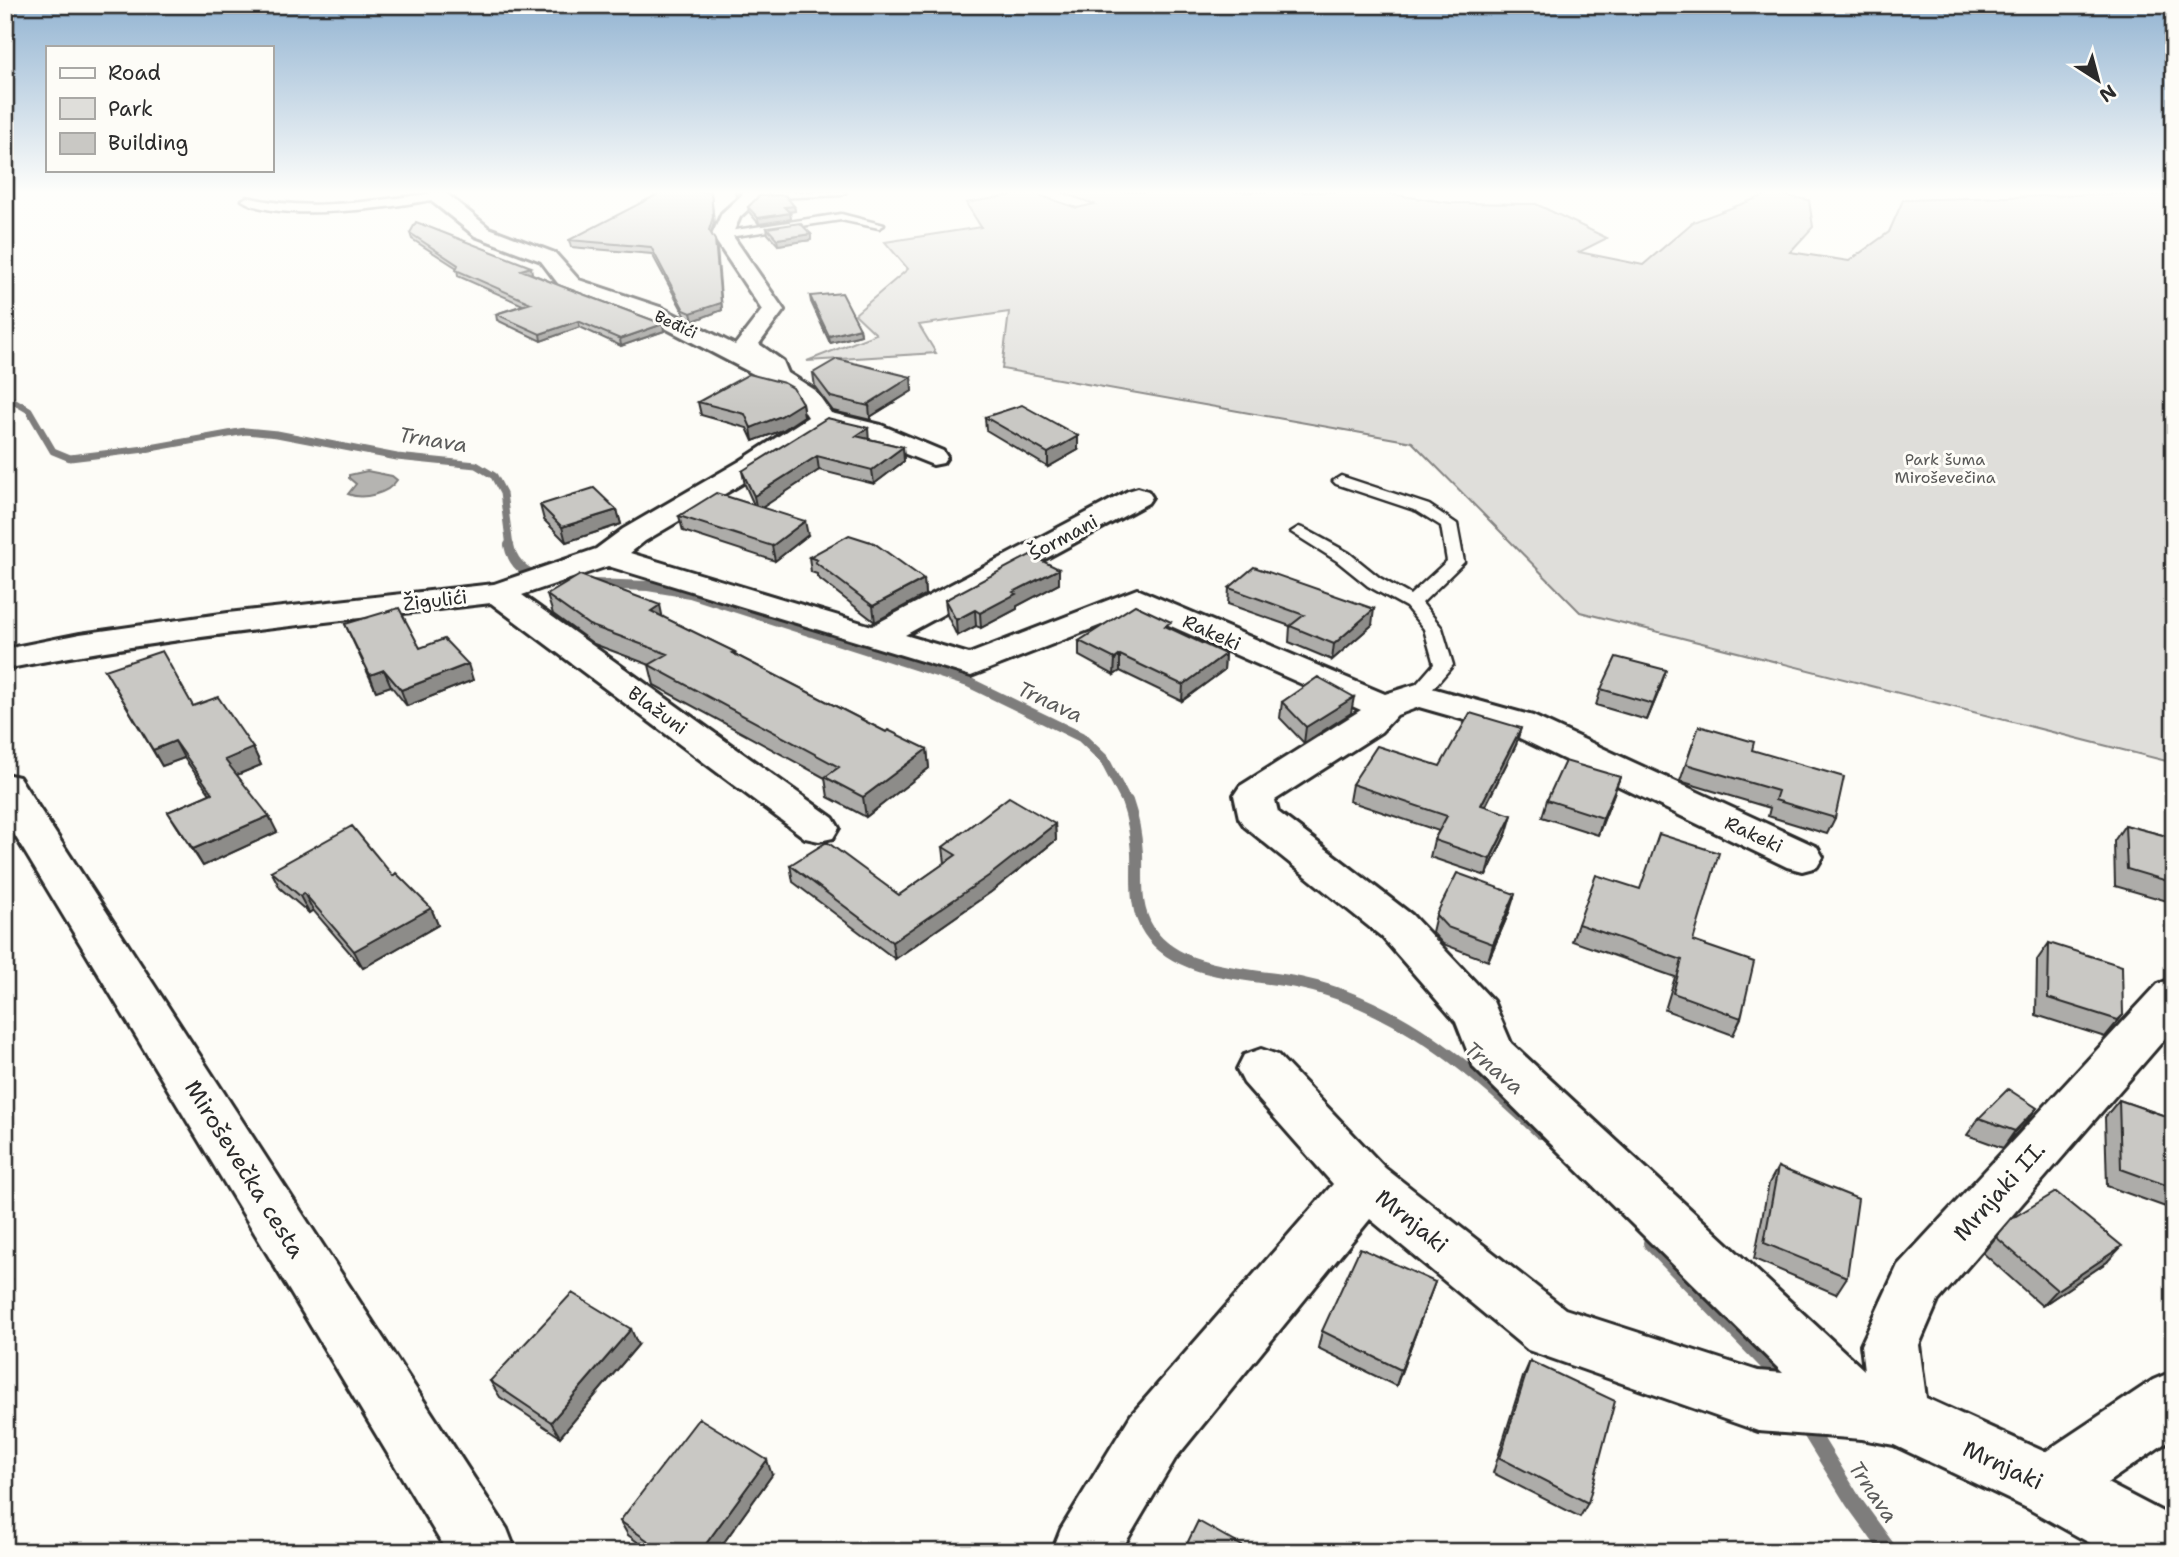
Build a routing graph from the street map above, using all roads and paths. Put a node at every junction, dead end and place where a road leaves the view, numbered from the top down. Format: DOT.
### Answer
graph roads {
  1 [pos="554,265"];
  2 [pos="742,265"];
  3 [pos="776,376"];
  4 [pos="822,419"];
  5 [pos="933,457"];
  6 [pos="1340,481"];
  7 [pos="1138,497"];
  8 [pos="1299,532"];
  9 [pos="607,556"];
  10 [pos="505,590"];
  11 [pos="1412,603"];
  12 [pos="878,636"];
  13 [pos="5,659"];
  14 [pos="1400,701"];
  15 [pos="5,786"];
  16 [pos="819,828"];
  17 [pos="1802,857"];
  18 [pos="2174,996"];
  19 [pos="1261,1069"];
  20 [pos="1366,1184"];
  21 [pos="2174,1401"];
  22 [pos="1862,1411"];
  23 [pos="2049,1486"];
  24 [pos="484,1552"];
  25 [pos="1084,1552"];
  26 [pos="2171,1552"];
  1 -- 3 [label="street, Beđići"];
  2 -- 3 [label="street"];
  3 -- 4 [label="street"];
  4 -- 5 [label="street"];
  4 -- 9 [label="street, Žigulići"];
  6 -- 11 [label="lane"];
  7 -- 12 [label="street, Šormani"];
  8 -- 11 [label="lane"];
  9 -- 10 [label="street, Žigulići"];
  9 -- 12 [label="street, Rakeki"];
  10 -- 13 [label="street, Žigulići"];
  10 -- 16 [label="street, Blažuni"];
  11 -- 14 [label="lane"];
  12 -- 14 [label="street, Rakeki"];
  14 -- 17 [label="street, Rakeki"];
  14 -- 22 [label="street"];
  15 -- 24 [label="street, Miroševečka cesta"];
  18 -- 22 [label="street, Mrnjaki II."];
  19 -- 20 [label="street"];
  20 -- 22 [label="street, Mrnjaki"];
  20 -- 25 [label="street, Mrnjaki"];
  21 -- 23 [label="street"];
  22 -- 23 [label="street, Mrnjaki"];
  23 -- 26 [label="street, Mrnjaki"];
}
